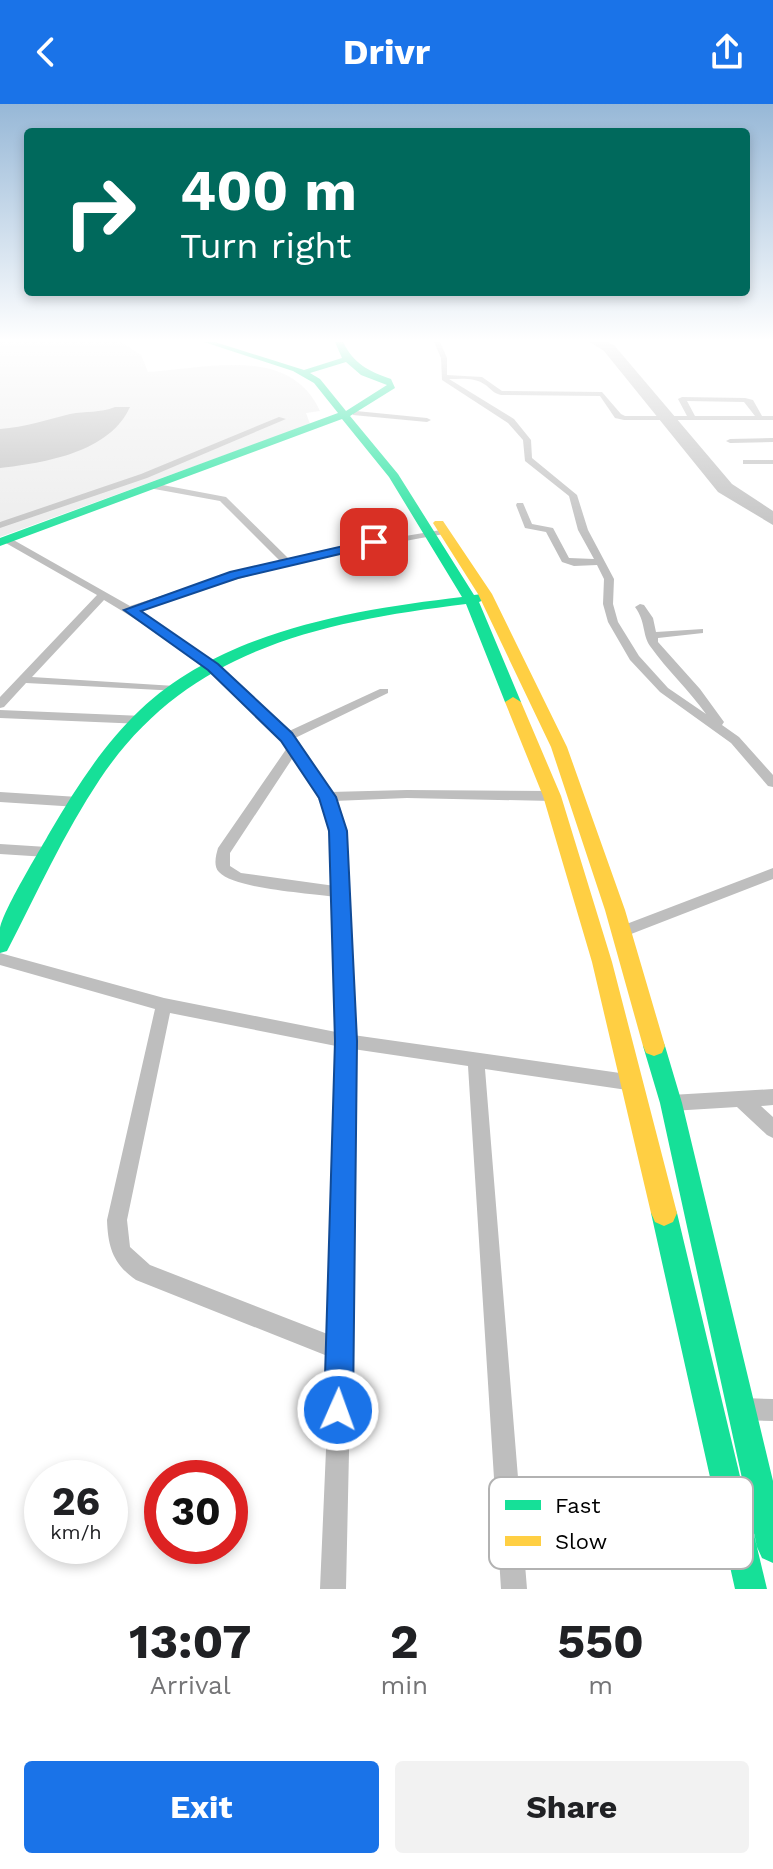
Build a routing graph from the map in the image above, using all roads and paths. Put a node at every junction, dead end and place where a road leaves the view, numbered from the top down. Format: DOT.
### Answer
graph roads {
  1 [pos="497,411"];
  2 [pos="616,411"];
  3 [pos="688,411"];
  4 [pos="754,411"];
  5 [pos="352,412"];
  6 [pos="692,418"];
  7 [pos="760,418"];
  8 [pos="773,418"];
  9 [pos="282,419"];
  10 [pos="427,420"];
  11 [pos="773,440"];
  12 [pos="730,441"];
  13 [pos="746,462"];
  14 [pos="773,462"];
  15 [pos="152,486"];
  16 [pos="520,505"];
  17 [pos="436,532"];
  18 [pos="2,536"];
  19 [pos="286,561"];
  20 [pos="600,562"];
  21 [pos="103,595"];
  22 [pos="478,598"];
  23 [pos="640,607"];
  24 [pos="130,610"];
  25 [pos="699,631"];
  26 [pos="650,636"];
  27 [pos="213,667"];
  28 [pos="25,680"];
  29 [pos="175,689"];
  30 [pos="384,691"];
  31 [pos="0,704"];
  32 [pos="0,714"];
  33 [pos="143,720"];
  34 [pos="725,732"];
  35 [pos="290,742"];
  36 [pos="773,783"];
  37 [pos="552,796"];
  38 [pos="0,797"];
  39 [pos="327,797"];
  40 [pos="78,802"];
  41 [pos="0,849"];
  42 [pos="47,852"];
  43 [pos="773,873"];
  44 [pos="341,892"];
  45 [pos="621,932"];
  46 [pos="0,945"];
  47 [pos="0,959"];
  48 [pos="164,1005"];
  49 [pos="346,1041"];
  50 [pos="476,1062"];
  51 [pos="634,1083"];
  52 [pos="773,1097"];
  53 [pos="741,1099"];
  54 [pos="671,1103"];
  55 [pos="773,1129"];
  56 [pos="340,1350"];
  57 [pos="742,1409"];
  58 [pos="773,1410"];
  59 [pos="506,1477"];
  60 [pos="725,1477"];
  61 [pos="773,1547"];
  62 [pos="513,1569"];
  63 [pos="746,1569"];
  64 [pos="333,1589"];
  65 [pos="514,1589"];
  66 [pos="751,1589"];
  1 -- 20 [label="street"];
  2 -- 6 [label="street"];
  3 -- 6 [label="street"];
  4 -- 7 [label="street"];
  5 -- 10 [label="street"];
  5 -- 15 [label="main road"];
  5 -- 17 [label="main road"];
  6 -- 7 [label="street"];
  7 -- 8 [label="street"];
  9 -- 18 [label="street"];
  11 -- 12 [label="street"];
  13 -- 14 [label="street"];
  15 -- 18 [label="main road"];
  15 -- 19 [label="street"];
  16 -- 20 [label="street"];
  17 -- 19 [label="street"];
  17 -- 22 [label="main road"];
  18 -- 21 [label="street"];
  19 -- 24 [label="street"];
  20 -- 34 [label="street"];
  21 -- 24 [label="street"];
  21 -- 28 [label="street"];
  22 -- 27 [label="main road"];
  22 -- 37 [label="main road"];
  22 -- 45 [label="main road"];
  23 -- 26 [label="street"];
  24 -- 27 [label="street"];
  25 -- 26 [label="street"];
  26 -- 34 [label="street"];
  27 -- 29 [label="main road"];
  27 -- 35 [label="street"];
  28 -- 29 [label="street"];
  28 -- 31 [label="street"];
  29 -- 33 [label="main road"];
  30 -- 35 [label="street"];
  32 -- 33 [label="street"];
  33 -- 40 [label="main road"];
  34 -- 36 [label="street"];
  35 -- 39 [label="street"];
  35 -- 44 [label="street"];
  37 -- 39 [label="street"];
  37 -- 51 [label="main road"];
  38 -- 40 [label="street"];
  39 -- 44 [label="street"];
  40 -- 42 [label="main road"];
  41 -- 42 [label="street"];
  42 -- 46 [label="main road"];
  43 -- 45 [label="street"];
  44 -- 49 [label="street"];
  45 -- 54 [label="main road"];
  47 -- 48 [label="street"];
  48 -- 49 [label="street"];
  48 -- 56 [label="street"];
  49 -- 50 [label="street"];
  49 -- 56 [label="street"];
  50 -- 51 [label="street"];
  50 -- 59 [label="street"];
  51 -- 60 [label="main road"];
  52 -- 53 [label="street"];
  53 -- 54 [label="street"];
  53 -- 55 [label="street"];
  54 -- 57 [label="main road"];
  56 -- 64 [label="street"];
  57 -- 58 [label="street"];
  57 -- 61 [label="main road"];
  62 -- 65 [label="street"];
  63 -- 66 [label="main road"];
}
